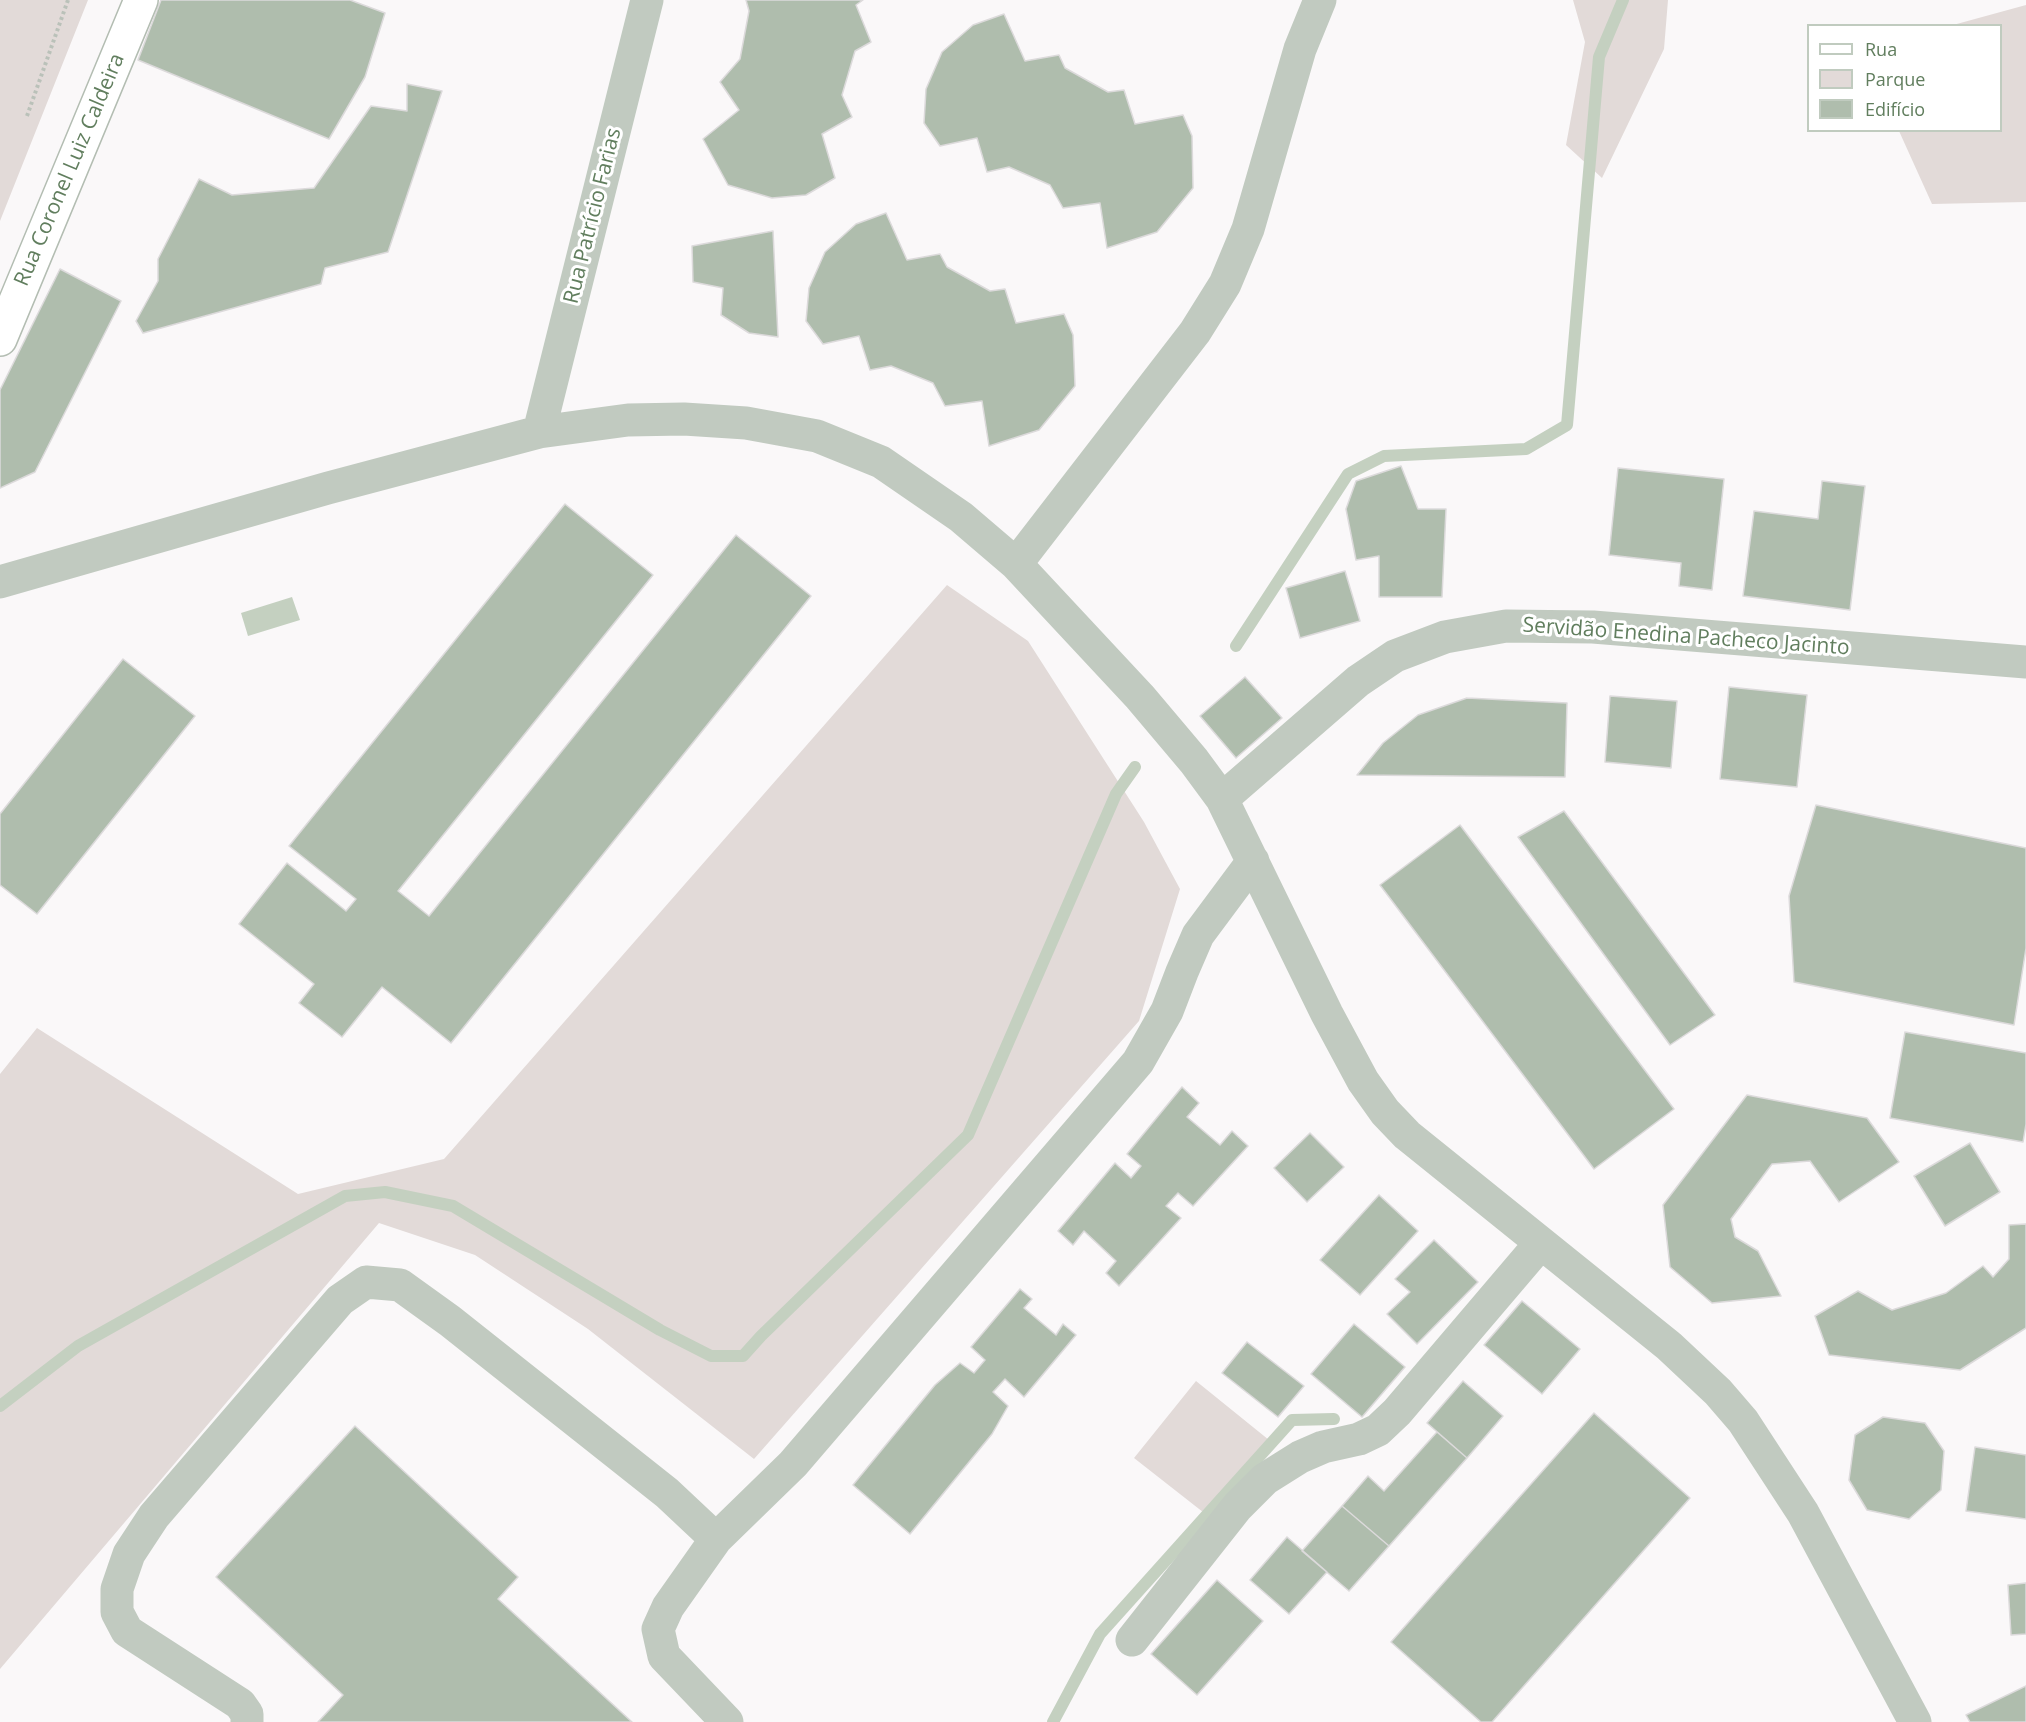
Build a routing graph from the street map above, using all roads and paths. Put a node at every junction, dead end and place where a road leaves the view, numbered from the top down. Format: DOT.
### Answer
graph roads {
  1 [pos="68,0"];
  2 [pos="141,0"];
  3 [pos="647,0"];
  4 [pos="1320,0"];
  5 [pos="27,116"];
  6 [pos="0,339"];
  7 [pos="539,432"];
  8 [pos="1016,564"];
  9 [pos="0,582"];
  10 [pos="2026,662"];
  11 [pos="1222,799"];
  12 [pos="1253,861"];
  13 [pos="1540,1244"];
  14 [pos="716,1539"];
  15 [pos="1132,1640"];
  16 [pos="247,1722"];
  17 [pos="728,1722"];
  18 [pos="1915,1722"];
  1 -- 5 [label="path"];
  2 -- 6 [label="main road, Rua Coronel Luiz Caldeira"];
  3 -- 7 [label="street, Rua Patrício Farias"];
  4 -- 8 [label="street"];
  7 -- 8 [label="street"];
  7 -- 9 [label="street"];
  8 -- 11 [label="street"];
  10 -- 11 [label="street, Servidão Enedina Pacheco Jacinto"];
  11 -- 12 [label="street"];
  12 -- 13 [label="street"];
  12 -- 14 [label="street"];
  13 -- 15 [label="street"];
  13 -- 18 [label="street"];
  14 -- 16 [label="street"];
  14 -- 17 [label="street"];
}
